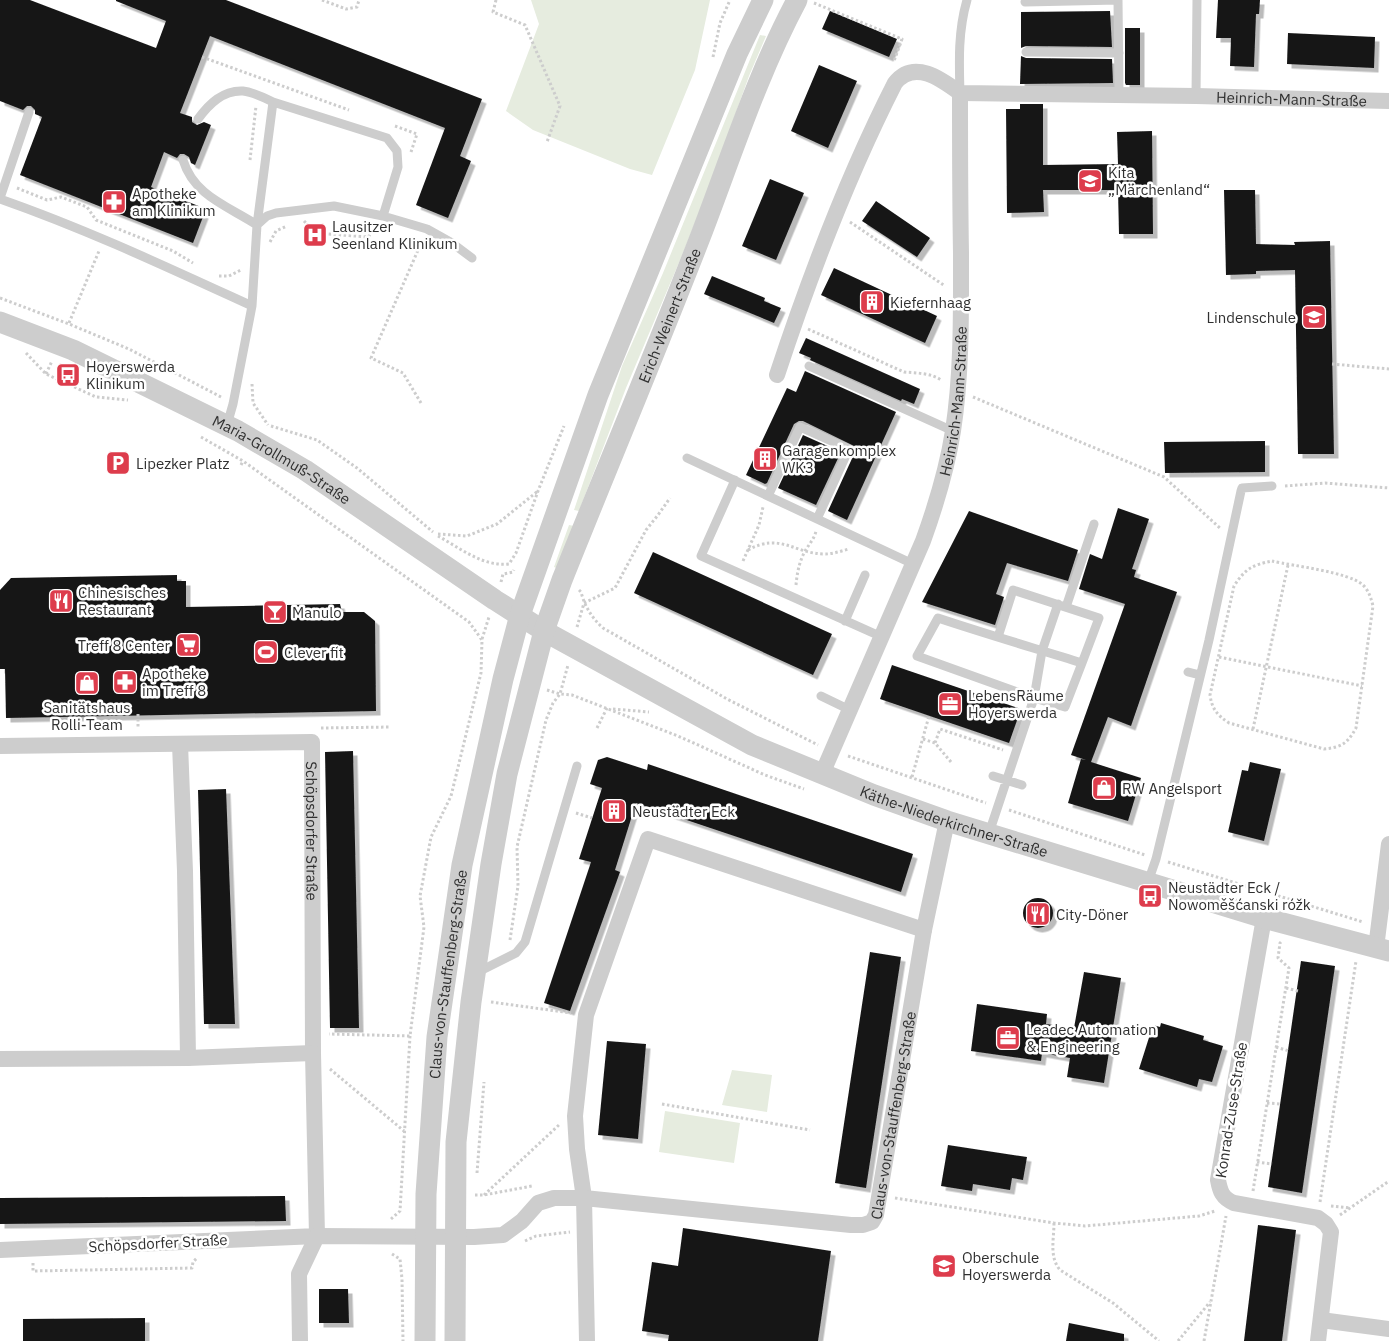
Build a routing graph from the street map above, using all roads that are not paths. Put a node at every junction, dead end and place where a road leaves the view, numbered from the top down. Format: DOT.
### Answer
graph roads {
  1 [pos="763,0"];
  2 [pos="796,0"];
  3 [pos="968,0"];
  4 [pos="1197,0"];
  5 [pos="1025,2"];
  6 [pos="1026,52"];
  7 [pos="1119,53"];
  8 [pos="960,93"];
  9 [pos="1119,95"];
  10 [pos="1196,96"];
  11 [pos="1389,101"];
  12 [pos="274,102"];
  13 [pos="29,112"];
  14 [pos="198,119"];
  15 [pos="182,160"];
  16 [pos="0,198"];
  17 [pos="381,220"];
  18 [pos="257,225"];
  19 [pos="472,258"];
  20 [pos="252,306"];
  21 [pos="0,322"];
  22 [pos="809,366"];
  23 [pos="777,375"];
  24 [pos="227,425"];
  25 [pos="953,431"];
  26 [pos="687,458"];
  27 [pos="735,480"];
  28 [pos="1272,486"];
  29 [pos="765,495"];
  30 [pos="816,519"];
  31 [pos="1094,524"];
  32 [pos="913,564"];
  33 [pos="865,576"];
  34 [pos="1062,606"];
  35 [pos="520,615"];
  36 [pos="845,621"];
  37 [pos="544,631"];
  38 [pos="882,637"];
  39 [pos="998,637"];
  40 [pos="1042,651"];
  41 [pos="1082,663"];
  42 [pos="1188,672"];
  43 [pos="1200,675"];
  44 [pos="821,696"];
  45 [pos="1034,698"];
  46 [pos="850,710"];
  47 [pos="180,744"];
  48 [pos="0,746"];
  49 [pos="576,766"];
  50 [pos="822,774"];
  51 [pos="993,776"];
  52 [pos="1007,780"];
  53 [pos="1022,785"];
  54 [pos="947,821"];
  55 [pos="988,833"];
  56 [pos="1389,844"];
  57 [pos="1148,882"];
  58 [pos="1264,918"];
  59 [pos="924,930"];
  60 [pos="1374,947"];
  61 [pos="475,973"];
  62 [pos="188,1058"];
  63 [pos="318,1058"];
  64 [pos="0,1060"];
  65 [pos="584,1198"];
  66 [pos="317,1236"];
  67 [pos="425,1236"];
  68 [pos="454,1236"];
  69 [pos="0,1250"];
  70 [pos="1320,1320"];
  71 [pos="1389,1329"];
  72 [pos="300,1341"];
  73 [pos="425,1341"];
  74 [pos="455,1341"];
  75 [pos="587,1341"];
  76 [pos="1318,1341"];
  1 -- 35 [label="street"];
  2 -- 37 [label="street, Erich-Weinert-Straße"];
  3 -- 8 [label="lane, Heinrich-Mann-Straße"];
  4 -- 10 [label="lane, Heinrich-Mann-Straße"];
  5 -- 7 [label="lane"];
  6 -- 7 [label="lane"];
  7 -- 9 [label="lane"];
  8 -- 9 [label="street, Heinrich-Mann-Straße"];
  8 -- 23 [label="street"];
  8 -- 25 [label="street, Heinrich-Mann-Straße"];
  9 -- 10 [label="street, Heinrich-Mann-Straße"];
  10 -- 11 [label="street, Heinrich-Mann-Straße"];
  12 -- 14 [label="lane"];
  12 -- 17 [label="lane"];
  12 -- 18 [label="lane"];
  13 -- 16 [label="lane"];
  15 -- 18 [label="lane"];
  16 -- 20 [label="lane"];
  17 -- 18 [label="lane"];
  17 -- 19 [label="lane"];
  18 -- 20 [label="lane"];
  20 -- 24 [label="lane"];
  21 -- 24 [label="street, Maria-Grollmuß-Straße"];
  22 -- 25 [label="lane"];
  24 -- 35 [label="street, Maria-Grollmuß-Straße"];
  25 -- 32 [label="street, Heinrich-Mann-Straße"];
  26 -- 27 [label="lane"];
  27 -- 29 [label="lane"];
  27 -- 36 [label="lane"];
  28 -- 43 [label="lane"];
  29 -- 30 [label="lane"];
  29 -- 30 [label="lane"];
  30 -- 32 [label="lane"];
  31 -- 34 [label="lane"];
  32 -- 38 [label="street, Heinrich-Mann-Straße"];
  33 -- 36 [label="lane"];
  34 -- 39 [label="lane"];
  34 -- 40 [label="lane"];
  34 -- 41 [label="lane"];
  35 -- 37 [label="street, Maria-Grollmuß-Straße"];
  35 -- 67 [label="street, Claus-von-Stauffenberg-Straße"];
  36 -- 38 [label="lane"];
  37 -- 50 [label="street, Käthe-Niederkirchner-Straße"];
  37 -- 61 [label="street, Claus-von-Stauffenberg-Straße"];
  38 -- 46 [label="street, Heinrich-Mann-Straße"];
  39 -- 40 [label="lane"];
  39 -- 45 [label="lane"];
  40 -- 41 [label="lane"];
  40 -- 45 [label="lane"];
  41 -- 45 [label="lane"];
  42 -- 43 [label="lane"];
  43 -- 57 [label="lane"];
  44 -- 46 [label="lane"];
  45 -- 52 [label="lane"];
  46 -- 50 [label="street, Heinrich-Mann-Straße"];
  47 -- 48 [label="street, Schöpsdorfer Straße"];
  47 -- 62 [label="street"];
  47 -- 63 [label="street, Schöpsdorfer Straße"];
  49 -- 61 [label="lane"];
  50 -- 54 [label="street, Käthe-Niederkirchner-Straße"];
  51 -- 52 [label="lane"];
  52 -- 53 [label="lane"];
  52 -- 55 [label="lane"];
  54 -- 55 [label="street, Käthe-Niederkirchner-Straße"];
  54 -- 59 [label="street, Claus-von-Stauffenberg-Straße"];
  55 -- 57 [label="street, Käthe-Niederkirchner-Straße"];
  56 -- 60 [label="street"];
  57 -- 58 [label="street, Käthe-Niederkirchner-Straße"];
  58 -- 60 [label="street, Käthe-Niederkirchner-Straße"];
  58 -- 70 [label="street, Konrad-Zuse-Straße"];
  59 -- 65 [label="street, Claus-von-Stauffenberg-Straße"];
  59 -- 65 [label="street"];
  61 -- 68 [label="street, Claus-von-Stauffenberg-Straße"];
  62 -- 63 [label="street"];
  62 -- 64 [label="street"];
  63 -- 66 [label="street, Schöpsdorfer Straße"];
  65 -- 68 [label="street, Claus-von-Stauffenberg-Straße"];
  65 -- 75 [label="street"];
  66 -- 67 [label="street, Schöpsdorfer Straße"];
  66 -- 69 [label="street, Schöpsdorfer Straße"];
  66 -- 72 [label="street"];
  67 -- 68 [label="street, Schöpsdorfer Straße"];
  67 -- 73 [label="street, Claus-von-Stauffenberg-Straße"];
  68 -- 74 [label="street, Claus-von-Stauffenberg-Straße"];
  70 -- 71 [label="street"];
  70 -- 76 [label="street"];
}
